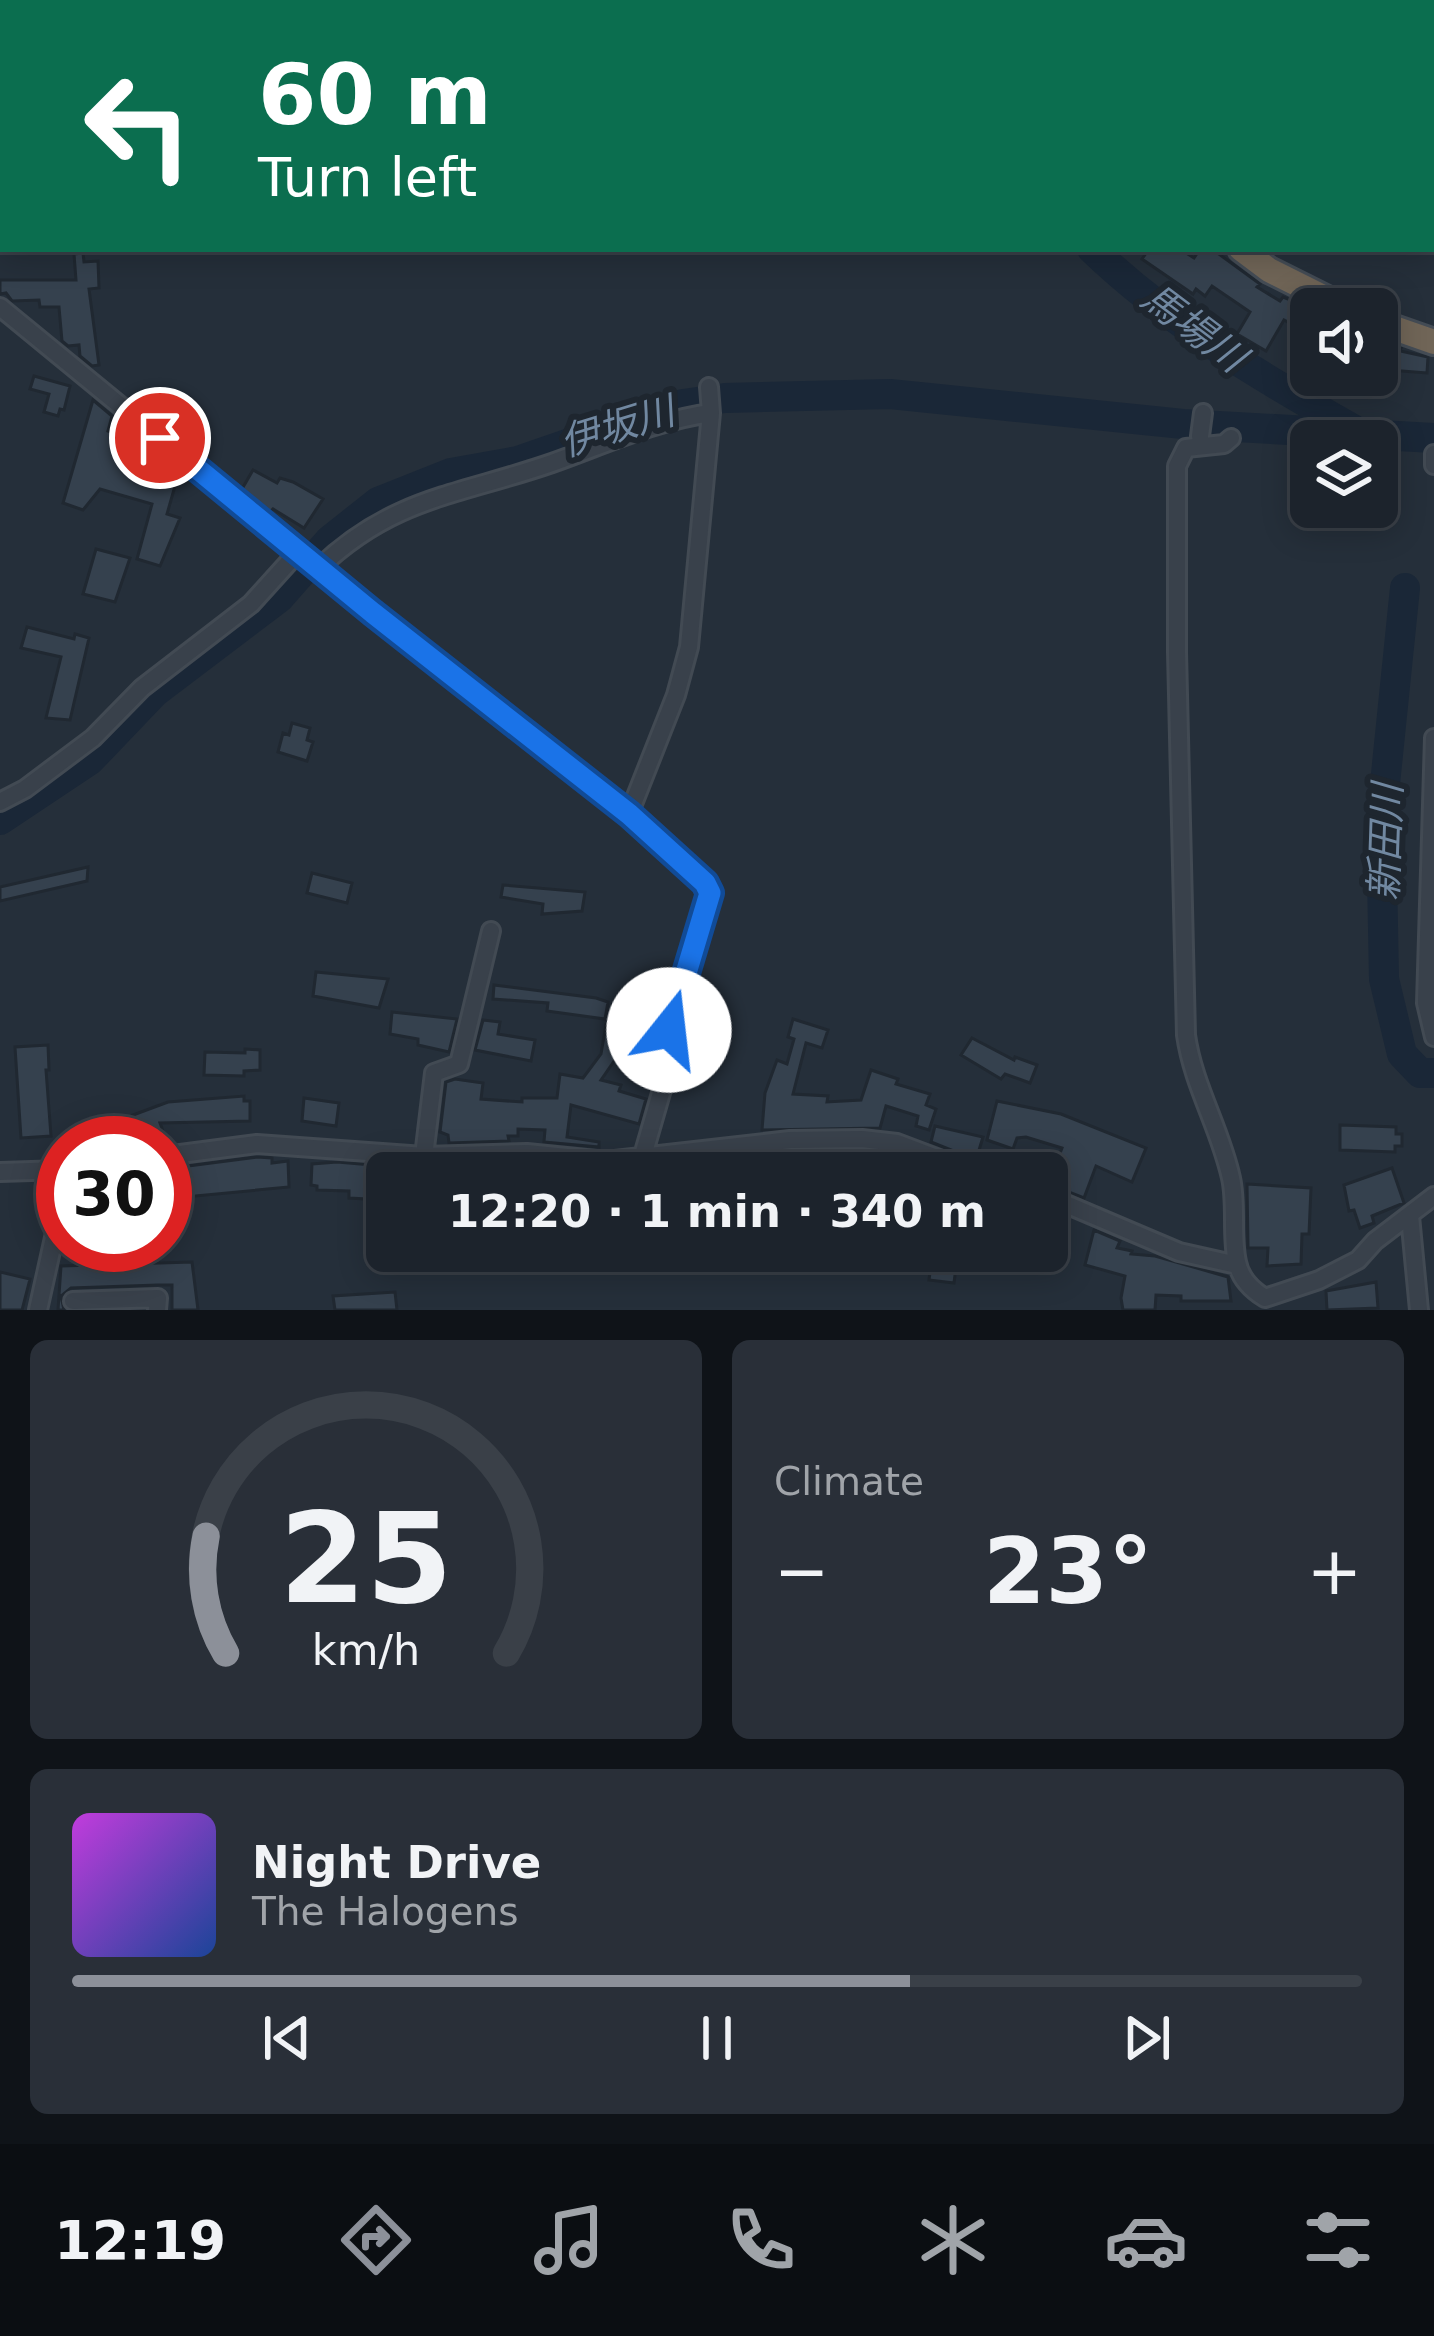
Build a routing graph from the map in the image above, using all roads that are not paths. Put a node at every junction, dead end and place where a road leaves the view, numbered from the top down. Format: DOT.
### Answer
graph roads {
  1 [pos="1245,252"];
  2 [pos="1305,288"];
  3 [pos="0,307"];
  4 [pos="1398,329"];
  5 [pos="1434,342"];
  6 [pos="1231,438"];
  7 [pos="308,560"];
  8 [pos="1434,738"];
  9 [pos="0,802"];
  10 [pos="629,814"];
  11 [pos="490,931"];
  12 [pos="1434,1037"];
  13 [pos="192,1152"];
  14 [pos="368,1152"];
  15 [pos="424,1152"];
  16 [pos="644,1152"];
  17 [pos="697,1152"];
  18 [pos="921,1152"];
  19 [pos="36,1171"];
  20 [pos="0,1172"];
  21 [pos="1434,1196"];
  22 [pos="1068,1205"];
  23 [pos="1410,1216"];
  24 [pos="1237,1265"];
  25 [pos="46,1272"];
  26 [pos="74,1301"];
  27 [pos="38,1310"];
  28 [pos="157,1310"];
  29 [pos="1419,1310"];
  1 -- 2 [label="highway"];
  3 -- 7 [label="street"];
  4 -- 5 [label="highway"];
  6 -- 24 [label="street"];
  7 -- 9 [label="street"];
  7 -- 10 [label="street"];
  7 -- 10 [label="street"];
  8 -- 12 [label="street"];
  10 -- 16 [label="street"];
  11 -- 15 [label="street"];
  13 -- 14 [label="street"];
  17 -- 18 [label="street"];
  19 -- 20 [label="street"];
  21 -- 23 [label="street"];
  22 -- 24 [label="street"];
  23 -- 24 [label="street"];
  23 -- 29 [label="street"];
  25 -- 27 [label="street"];
  26 -- 28 [label="street"];
}
